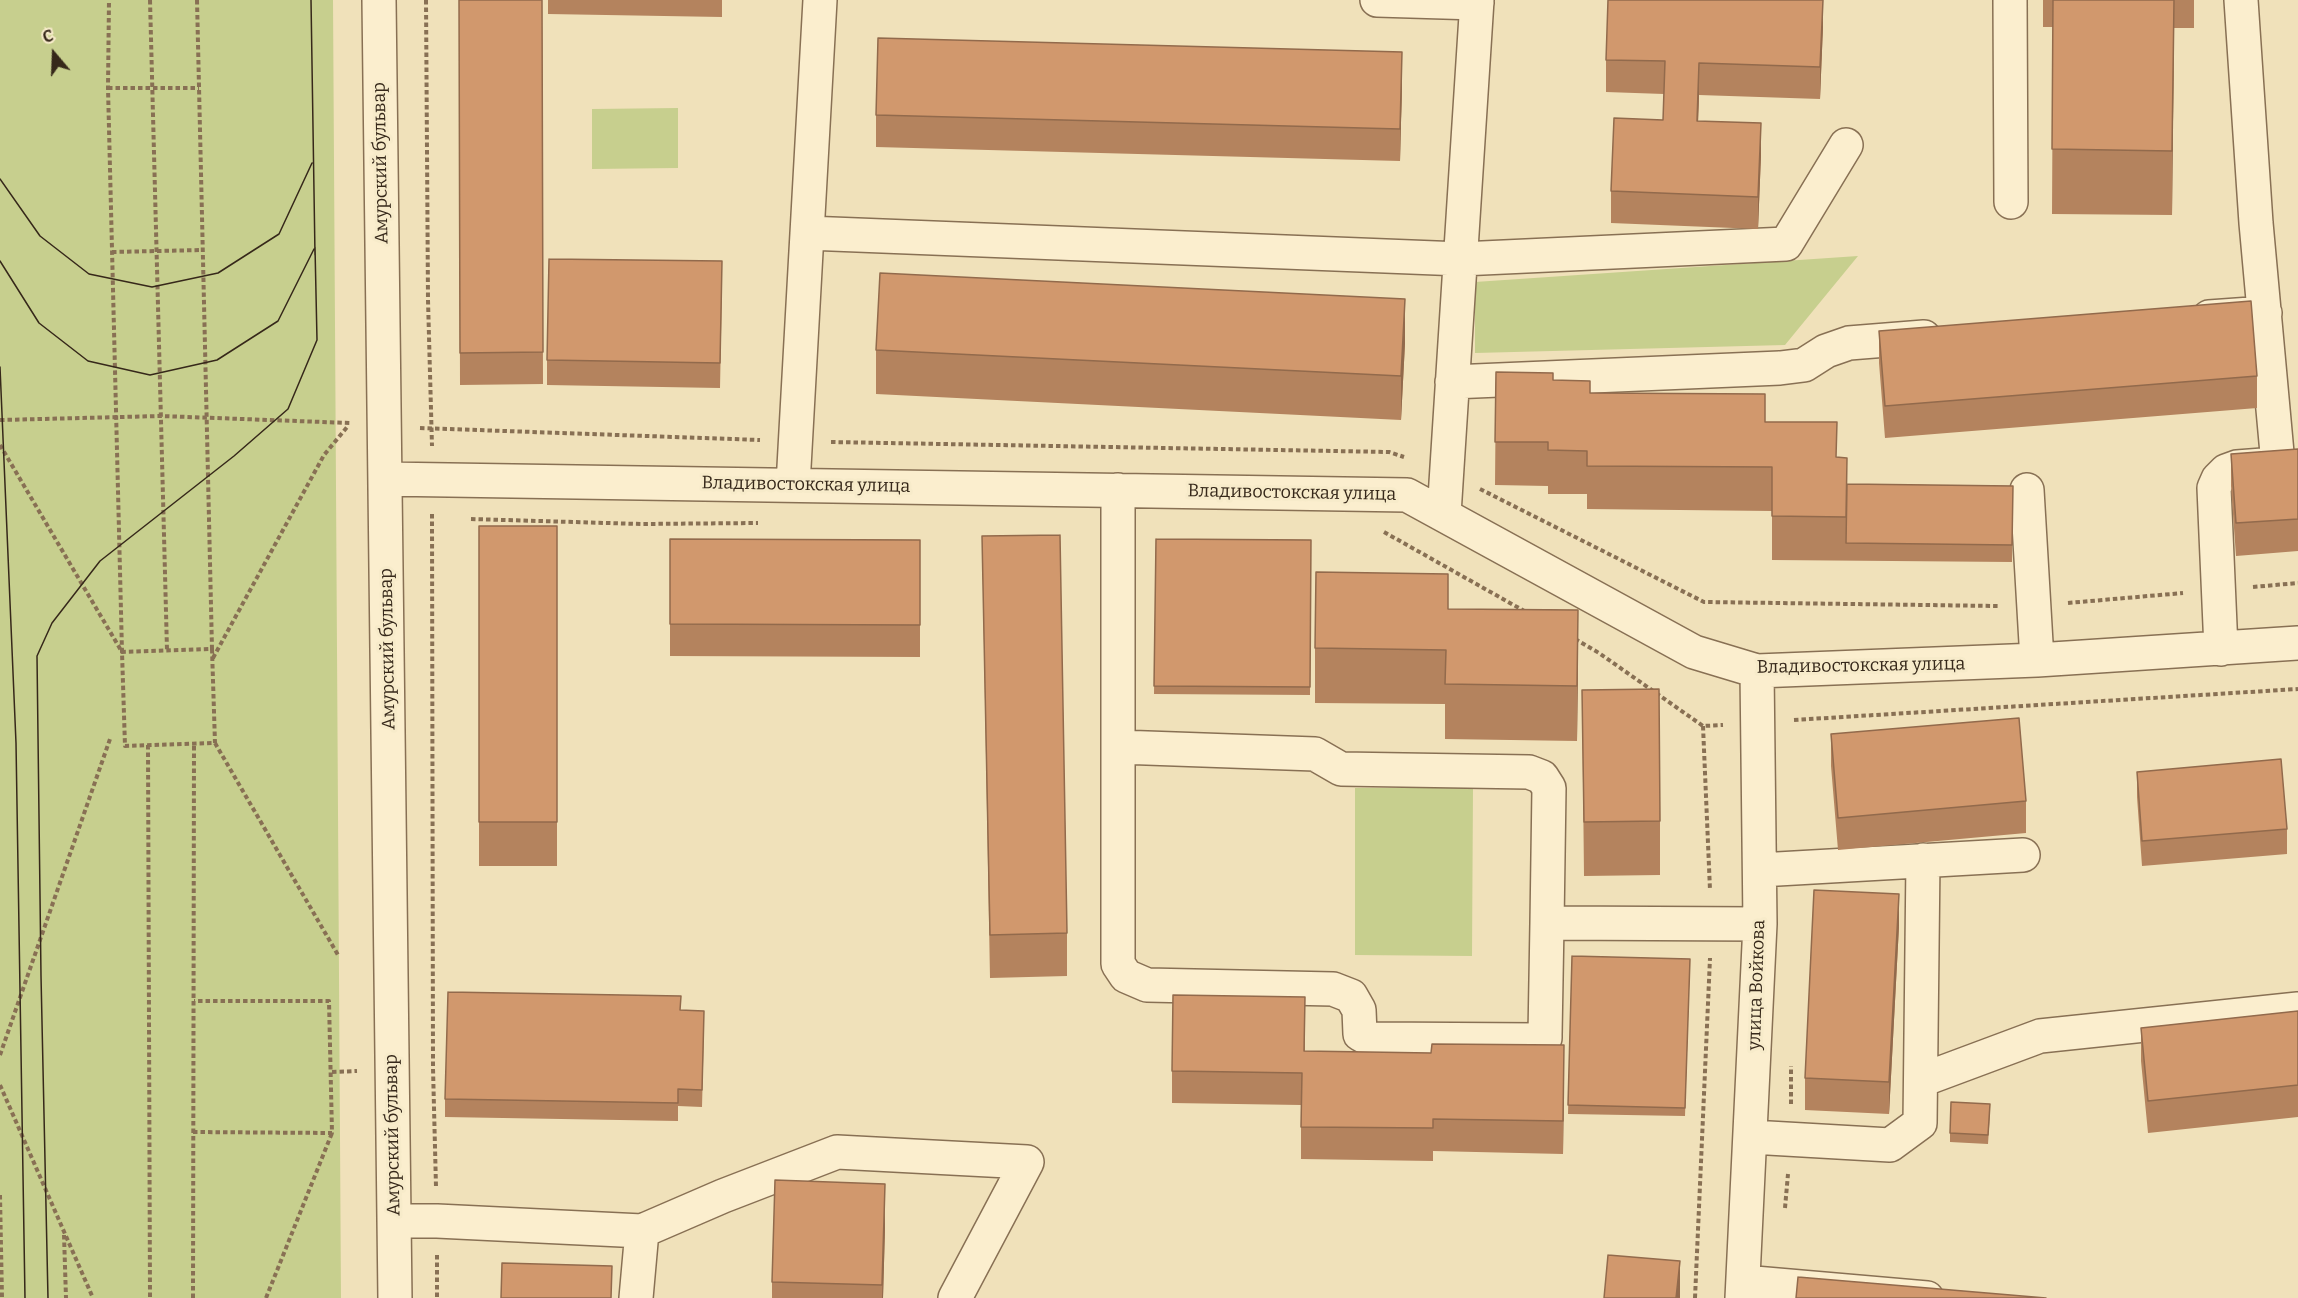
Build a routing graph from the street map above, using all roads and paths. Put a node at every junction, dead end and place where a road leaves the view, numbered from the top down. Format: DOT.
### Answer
graph roads {
  1 [pos="109,0"];
  2 [pos="150,0"];
  3 [pos="197,0"];
  4 [pos="379,0"];
  5 [pos="426,0"];
  6 [pos="820,0"];
  7 [pos="1377,0"];
  8 [pos="2010,0"];
  9 [pos="2241,0"];
  10 [pos="1477,2"];
  11 [pos="108,88"];
  12 [pos="153,88"];
  13 [pos="199,88"];
  14 [pos="1846,145"];
  15 [pos="2011,202"];
  16 [pos="807,232"];
  17 [pos="203,250"];
  18 [pos="157,251"];
  19 [pos="112,252"];
  20 [pos="1461,259"];
  21 [pos="2265,313"];
  22 [pos="2182,319"];
  23 [pos="1956,335"];
  24 [pos="1452,382"];
  25 [pos="117,416"];
  26 [pos="161,416"];
  27 [pos="207,417"];
  28 [pos="0,420"];
  29 [pos="0,445"];
  30 [pos="2288,463"];
  31 [pos="386,478"];
  32 [pos="431,478"];
  33 [pos="793,485"];
  34 [pos="1118,490"];
  35 [pos="2027,490"];
  36 [pos="1444,514"];
  37 [pos="432,518"];
  38 [pos="443,518"];
  39 [pos="466,519"];
  40 [pos="760,523"];
  41 [pos="1378,528"];
  42 [pos="1528,613"];
  43 [pos="1569,636"];
  44 [pos="2298,643"];
  45 [pos="2222,648"];
  46 [pos="212,649"];
  47 [pos="167,650"];
  48 [pos="122,652"];
  49 [pos="212,659"];
  50 [pos="2037,660"];
  51 [pos="1757,671"];
  52 [pos="2298,689"];
  53 [pos="1759,723"];
  54 [pos="1703,726"];
  55 [pos="110,739"];
  56 [pos="215,743"];
  57 [pos="194,744"];
  58 [pos="148,746"];
  59 [pos="1119,747"];
  60 [pos="2023,855"];
  61 [pos="1923,860"];
  62 [pos="1760,870"];
  63 [pos="1547,923"];
  64 [pos="1712,924"];
  65 [pos="1760,924"];
  66 [pos="338,955"];
  67 [pos="194,1001"];
  68 [pos="2298,1009"];
  69 [pos="0,1055"];
  70 [pos="433,1068"];
  71 [pos="1922,1080"];
  72 [pos="0,1085"];
  73 [pos="193,1132"];
  74 [pos="332,1133"];
  75 [pos="1751,1137"];
  76 [pos="0,1195"];
  77 [pos="394,1221"];
  78 [pos="642,1231"];
  79 [pos="64,1232"];
  80 [pos="1742,1290"];
  81 [pos="2,1298"];
  82 [pos="66,1298"];
  83 [pos="93,1298"];
  84 [pos="150,1298"];
  85 [pos="193,1298"];
  86 [pos="266,1298"];
  87 [pos="395,1298"];
  88 [pos="636,1298"];
  89 [pos="955,1298"];
  90 [pos="1695,1298"];
  91 [pos="1927,1298"];
  1 -- 11 [label="path"];
  2 -- 12 [label="path"];
  3 -- 13 [label="path"];
  4 -- 31 [label="street, Амурский бульвар"];
  5 -- 32 [label="path"];
  6 -- 16 [label="street"];
  7 -- 10 [label="street"];
  8 -- 15 [label="street"];
  9 -- 21 [label="street"];
  10 -- 20 [label="street"];
  11 -- 12 [label="path"];
  11 -- 19 [label="path"];
  12 -- 13 [label="path"];
  12 -- 18 [label="path"];
  13 -- 17 [label="path"];
  14 -- 20 [label="street"];
  16 -- 20 [label="street"];
  16 -- 33 [label="street"];
  17 -- 18 [label="path"];
  17 -- 27 [label="path"];
  18 -- 19 [label="path"];
  18 -- 26 [label="path"];
  19 -- 25 [label="path"];
  20 -- 24 [label="street"];
  21 -- 22 [label="street"];
  21 -- 30 [label="street"];
  23 -- 24 [label="street"];
  24 -- 36 [label="street"];
  25 -- 26 [label="path"];
  25 -- 28 [label="path"];
  25 -- 48 [label="path"];
  26 -- 27 [label="path"];
  26 -- 47 [label="path"];
  27 -- 46 [label="path"];
  27 -- 49 [label="path"];
  29 -- 48 [label="path"];
  30 -- 45 [label="street"];
  31 -- 32 [label="street, Владивостокская улица"];
  31 -- 77 [label="street, Амурский бульвар"];
  32 -- 33 [label="street, Владивостокская улица"];
  32 -- 37 [label="path"];
  33 -- 34 [label="street, Владивостокская улица"];
  34 -- 36 [label="street, Владивостокская улица"];
  34 -- 59 [label="street"];
  35 -- 50 [label="street"];
  36 -- 51 [label="street, Владивостокская улица"];
  37 -- 38 [label="path"];
  37 -- 70 [label="path"];
  39 -- 40 [label="path"];
  41 -- 42 [label="path"];
  43 -- 54 [label="path"];
  44 -- 45 [label="street, Владивостокская улица"];
  45 -- 50 [label="street, Владивостокская улица"];
  46 -- 47 [label="path"];
  46 -- 49 [label="path"];
  47 -- 48 [label="path"];
  48 -- 58 [label="path"];
  49 -- 56 [label="path"];
  50 -- 51 [label="street, Владивостокская улица"];
  51 -- 53 [label="street, улица Войкова"];
  52 -- 53 [label="path"];
  53 -- 54 [label="path"];
  53 -- 62 [label="street, улица Войкова"];
  54 -- 64 [label="path"];
  55 -- 69 [label="path"];
  56 -- 57 [label="path"];
  56 -- 66 [label="path"];
  57 -- 58 [label="path"];
  57 -- 67 [label="path"];
  58 -- 84 [label="path"];
  59 -- 63 [label="street"];
  59 -- 63 [label="street"];
  60 -- 61 [label="street"];
  61 -- 62 [label="street"];
  61 -- 71 [label="street"];
  62 -- 65 [label="street, улица Войкова"];
  63 -- 64 [label="street"];
  64 -- 65 [label="street"];
  64 -- 90 [label="path"];
  65 -- 75 [label="street, улица Войкова"];
  67 -- 73 [label="path"];
  67 -- 74 [label="path"];
  68 -- 71 [label="street"];
  71 -- 75 [label="street"];
  72 -- 79 [label="path"];
  73 -- 74 [label="path"];
  73 -- 85 [label="path"];
  74 -- 86 [label="path"];
  75 -- 80 [label="street, улица Войкова"];
  76 -- 81 [label="path"];
  77 -- 78 [label="street"];
  77 -- 87 [label="street, Амурский бульвар"];
  78 -- 88 [label="street"];
  78 -- 89 [label="street"];
  79 -- 82 [label="path"];
  79 -- 83 [label="path"];
  80 -- 91 [label="street"];
}
